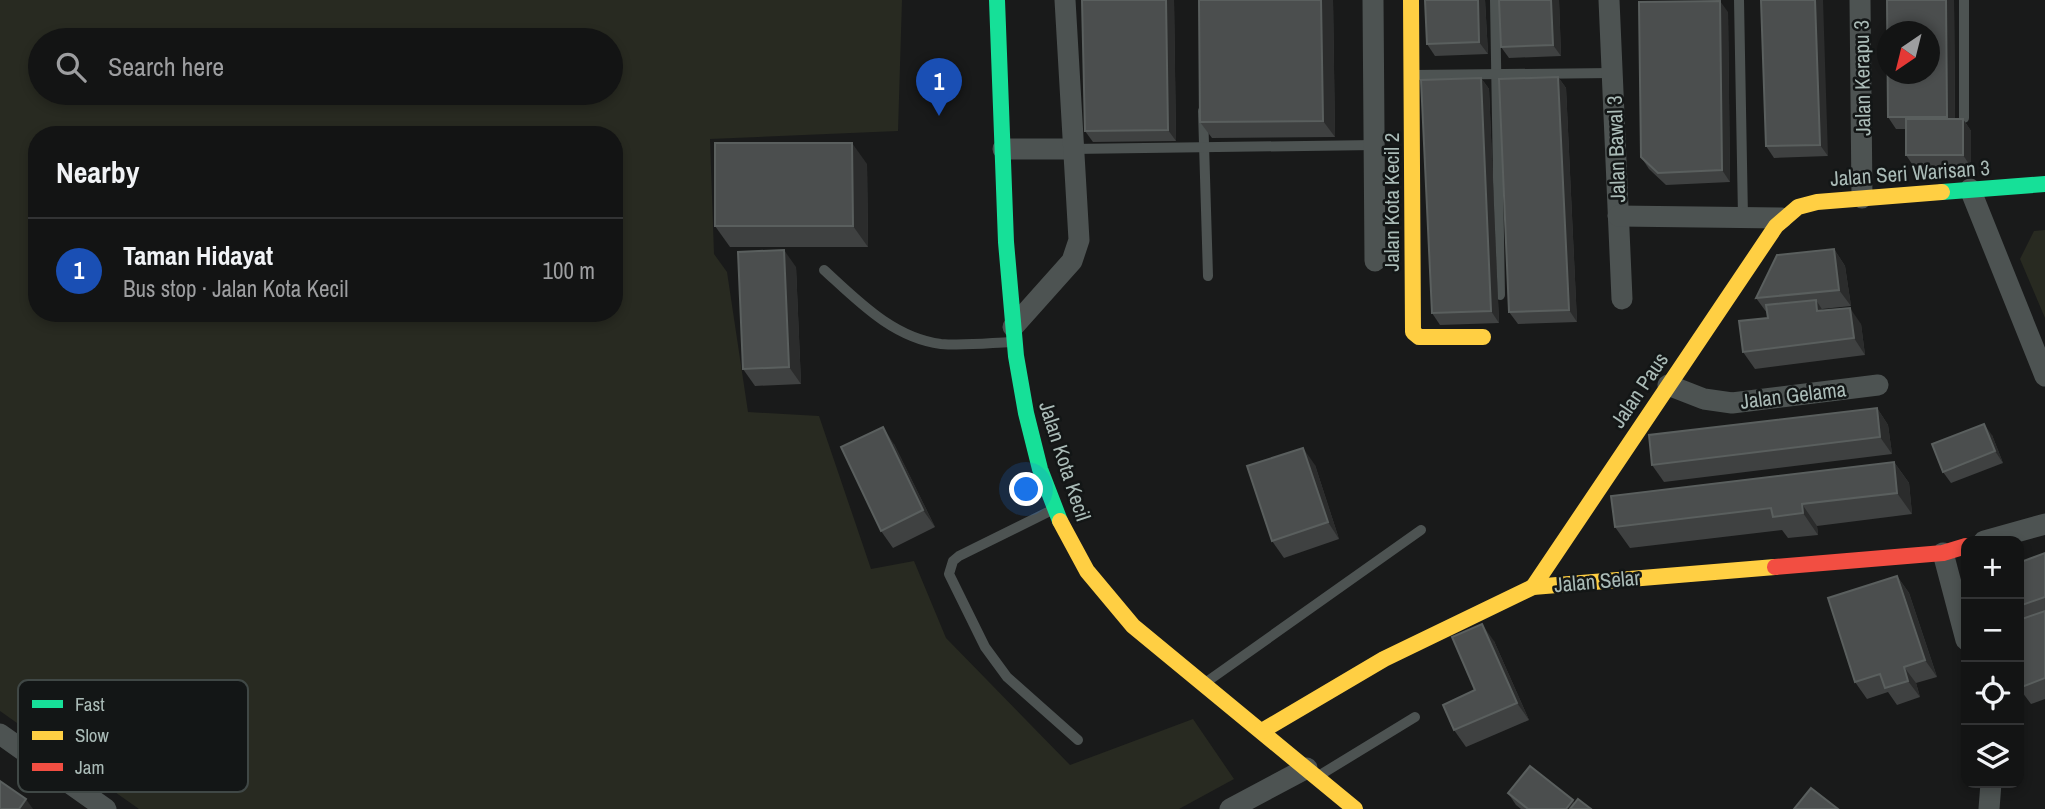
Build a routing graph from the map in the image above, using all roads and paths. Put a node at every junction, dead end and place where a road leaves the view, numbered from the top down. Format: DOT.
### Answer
graph roads {
  1 [pos="997,0"];
  2 [pos="1065,0"];
  3 [pos="1373,0"];
  4 [pos="1411,0"];
  5 [pos="1495,0"];
  6 [pos="1609,0"];
  7 [pos="1739,0"];
  8 [pos="1860,0"];
  9 [pos="1964,0"];
  10 [pos="1612,72"];
  11 [pos="1496,74"];
  12 [pos="1413,75"];
  13 [pos="1203,94"];
  14 [pos="1964,118"];
  15 [pos="1375,145"];
  16 [pos="1203,147"];
  17 [pos="1003,149"];
  18 [pos="1072,149"];
  19 [pos="2045,184"];
  20 [pos="1970,189"];
  21 [pos="1862,198"];
  22 [pos="1618,216"];
  23 [pos="1743,217"];
  24 [pos="1782,218"];
  25 [pos="1375,261"];
  26 [pos="824,270"];
  27 [pos="1208,276"];
  28 [pos="1500,295"];
  29 [pos="1622,299"];
  30 [pos="1014,335"];
  31 [pos="1483,338"];
  32 [pos="2045,376"];
  33 [pos="1668,385"];
  34 [pos="1878,385"];
  35 [pos="1054,509"];
  36 [pos="2045,524"];
  37 [pos="1421,530"];
  38 [pos="2002,536"];
  39 [pos="1961,548"];
  40 [pos="1943,553"];
  41 [pos="1533,587"];
  42 [pos="1961,621"];
  43 [pos="1203,684"];
  44 [pos="1415,717"];
  45 [pos="1262,731"];
  46 [pos="0,734"];
  47 [pos="1078,740"];
  48 [pos="18,747"];
  49 [pos="1312,773"];
  50 [pos="1991,788"];
  51 [pos="82,792"];
  52 [pos="106,809"];
  53 [pos="1230,809"];
  54 [pos="1355,809"];
  55 [pos="1989,809"];
  1 -- 17 [label="street, Jalan Kota Kecil"];
  2 -- 18 [label="street"];
  3 -- 15 [label="street"];
  4 -- 12 [label="street, Jalan Kota Kecil 2"];
  5 -- 11 [label="lane"];
  6 -- 10 [label="street, Jalan Bawal 3"];
  7 -- 23 [label="lane"];
  8 -- 21 [label="street, Jalan Kerapu 3"];
  9 -- 14 [label="lane"];
  10 -- 11 [label="lane"];
  10 -- 22 [label="street, Jalan Bawal 3"];
  11 -- 12 [label="lane"];
  11 -- 28 [label="lane"];
  12 -- 31 [label="street, Jalan Kota Kecil 2"];
  13 -- 16 [label="lane"];
  15 -- 16 [label="lane"];
  15 -- 25 [label="street"];
  16 -- 18 [label="lane"];
  16 -- 27 [label="lane"];
  17 -- 18 [label="street"];
  17 -- 30 [label="street, Jalan Kota Kecil"];
  18 -- 30 [label="street"];
  19 -- 20 [label="street, Jalan Seri Warisan 3"];
  20 -- 21 [label="street, Jalan Seri Warisan 3"];
  20 -- 32 [label="street"];
  21 -- 24 [label="street, Jalan Seri Warisan 3"];
  22 -- 23 [label="street"];
  22 -- 29 [label="street, Jalan Bawal 3"];
  23 -- 24 [label="street"];
  24 -- 33 [label="street, Jalan Paus"];
  26 -- 30 [label="lane"];
  30 -- 35 [label="street, Jalan Kota Kecil"];
  33 -- 34 [label="street, Jalan Gelama"];
  33 -- 41 [label="street, Jalan Paus"];
  35 -- 43 [label="street, Jalan Kota Kecil"];
  35 -- 47 [label="lane"];
  36 -- 38 [label="street"];
  37 -- 43 [label="lane"];
  39 -- 40 [label="street, Jalan Selar"];
  40 -- 41 [label="street, Jalan Selar"];
  40 -- 42 [label="street"];
  41 -- 45 [label="street, Jalan Selar"];
  43 -- 45 [label="street, Jalan Kota Kecil"];
  44 -- 49 [label="lane"];
  45 -- 49 [label="street, Jalan Kota Kecil"];
  46 -- 48 [label="street"];
  49 -- 53 [label="street"];
  49 -- 54 [label="street, Jalan Kota Kecil"];
  50 -- 55 [label="street"];
  51 -- 52 [label="street"];
}
